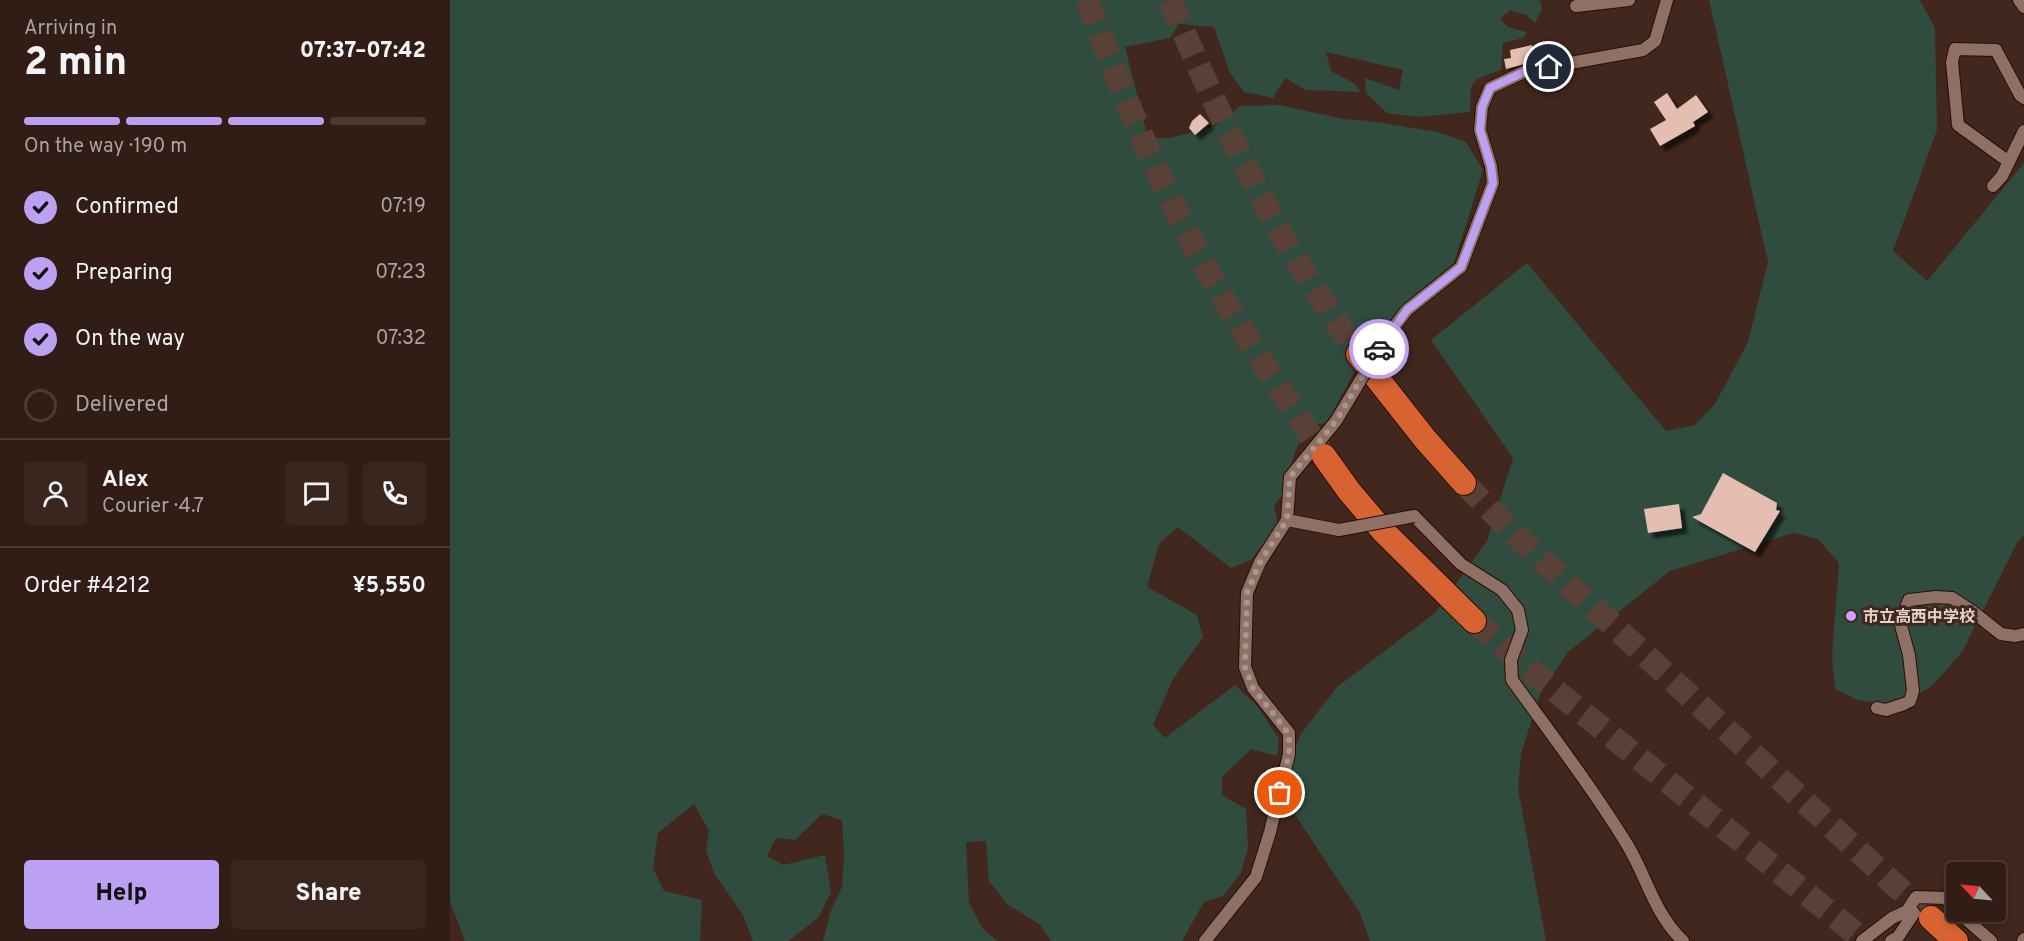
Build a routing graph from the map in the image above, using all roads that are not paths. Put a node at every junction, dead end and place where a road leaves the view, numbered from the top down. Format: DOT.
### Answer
graph roads {
  1 [pos="1629,0"];
  2 [pos="1667,0"];
  3 [pos="2019,0"];
  4 [pos="1576,6"];
  5 [pos="2024,7"];
  6 [pos="2024,98"];
  7 [pos="2024,131"];
  8 [pos="2009,162"];
  9 [pos="1993,186"];
  10 [pos="1358,354"];
  11 [pos="1324,456"];
  12 [pos="1464,483"];
  13 [pos="1287,520"];
  14 [pos="1474,621"];
  15 [pos="2024,634"];
  16 [pos="1877,708"];
  17 [pos="1946,898"];
  18 [pos="1907,911"];
  19 [pos="1931,918"];
  20 [pos="1969,922"];
  21 [pos="1205,941"];
  22 [pos="1683,941"];
  23 [pos="1862,941"];
  24 [pos="1890,941"];
  25 [pos="1956,941"];
  26 [pos="1991,941"];
  1 -- 4 [label="street"];
  2 -- 13 [label="street, bridge"];
  3 -- 5 [label="street"];
  6 -- 8 [label="street"];
  7 -- 8 [label="street"];
  8 -- 9 [label="street"];
  10 -- 12 [label="highway"];
  11 -- 14 [label="highway"];
  13 -- 21 [label="street"];
  13 -- 22 [label="street, bridge"];
  15 -- 16 [label="street"];
  17 -- 18 [label="street"];
  18 -- 23 [label="street"];
  18 -- 24 [label="street"];
  19 -- 25 [label="highway"];
  20 -- 26 [label="street"];
}
